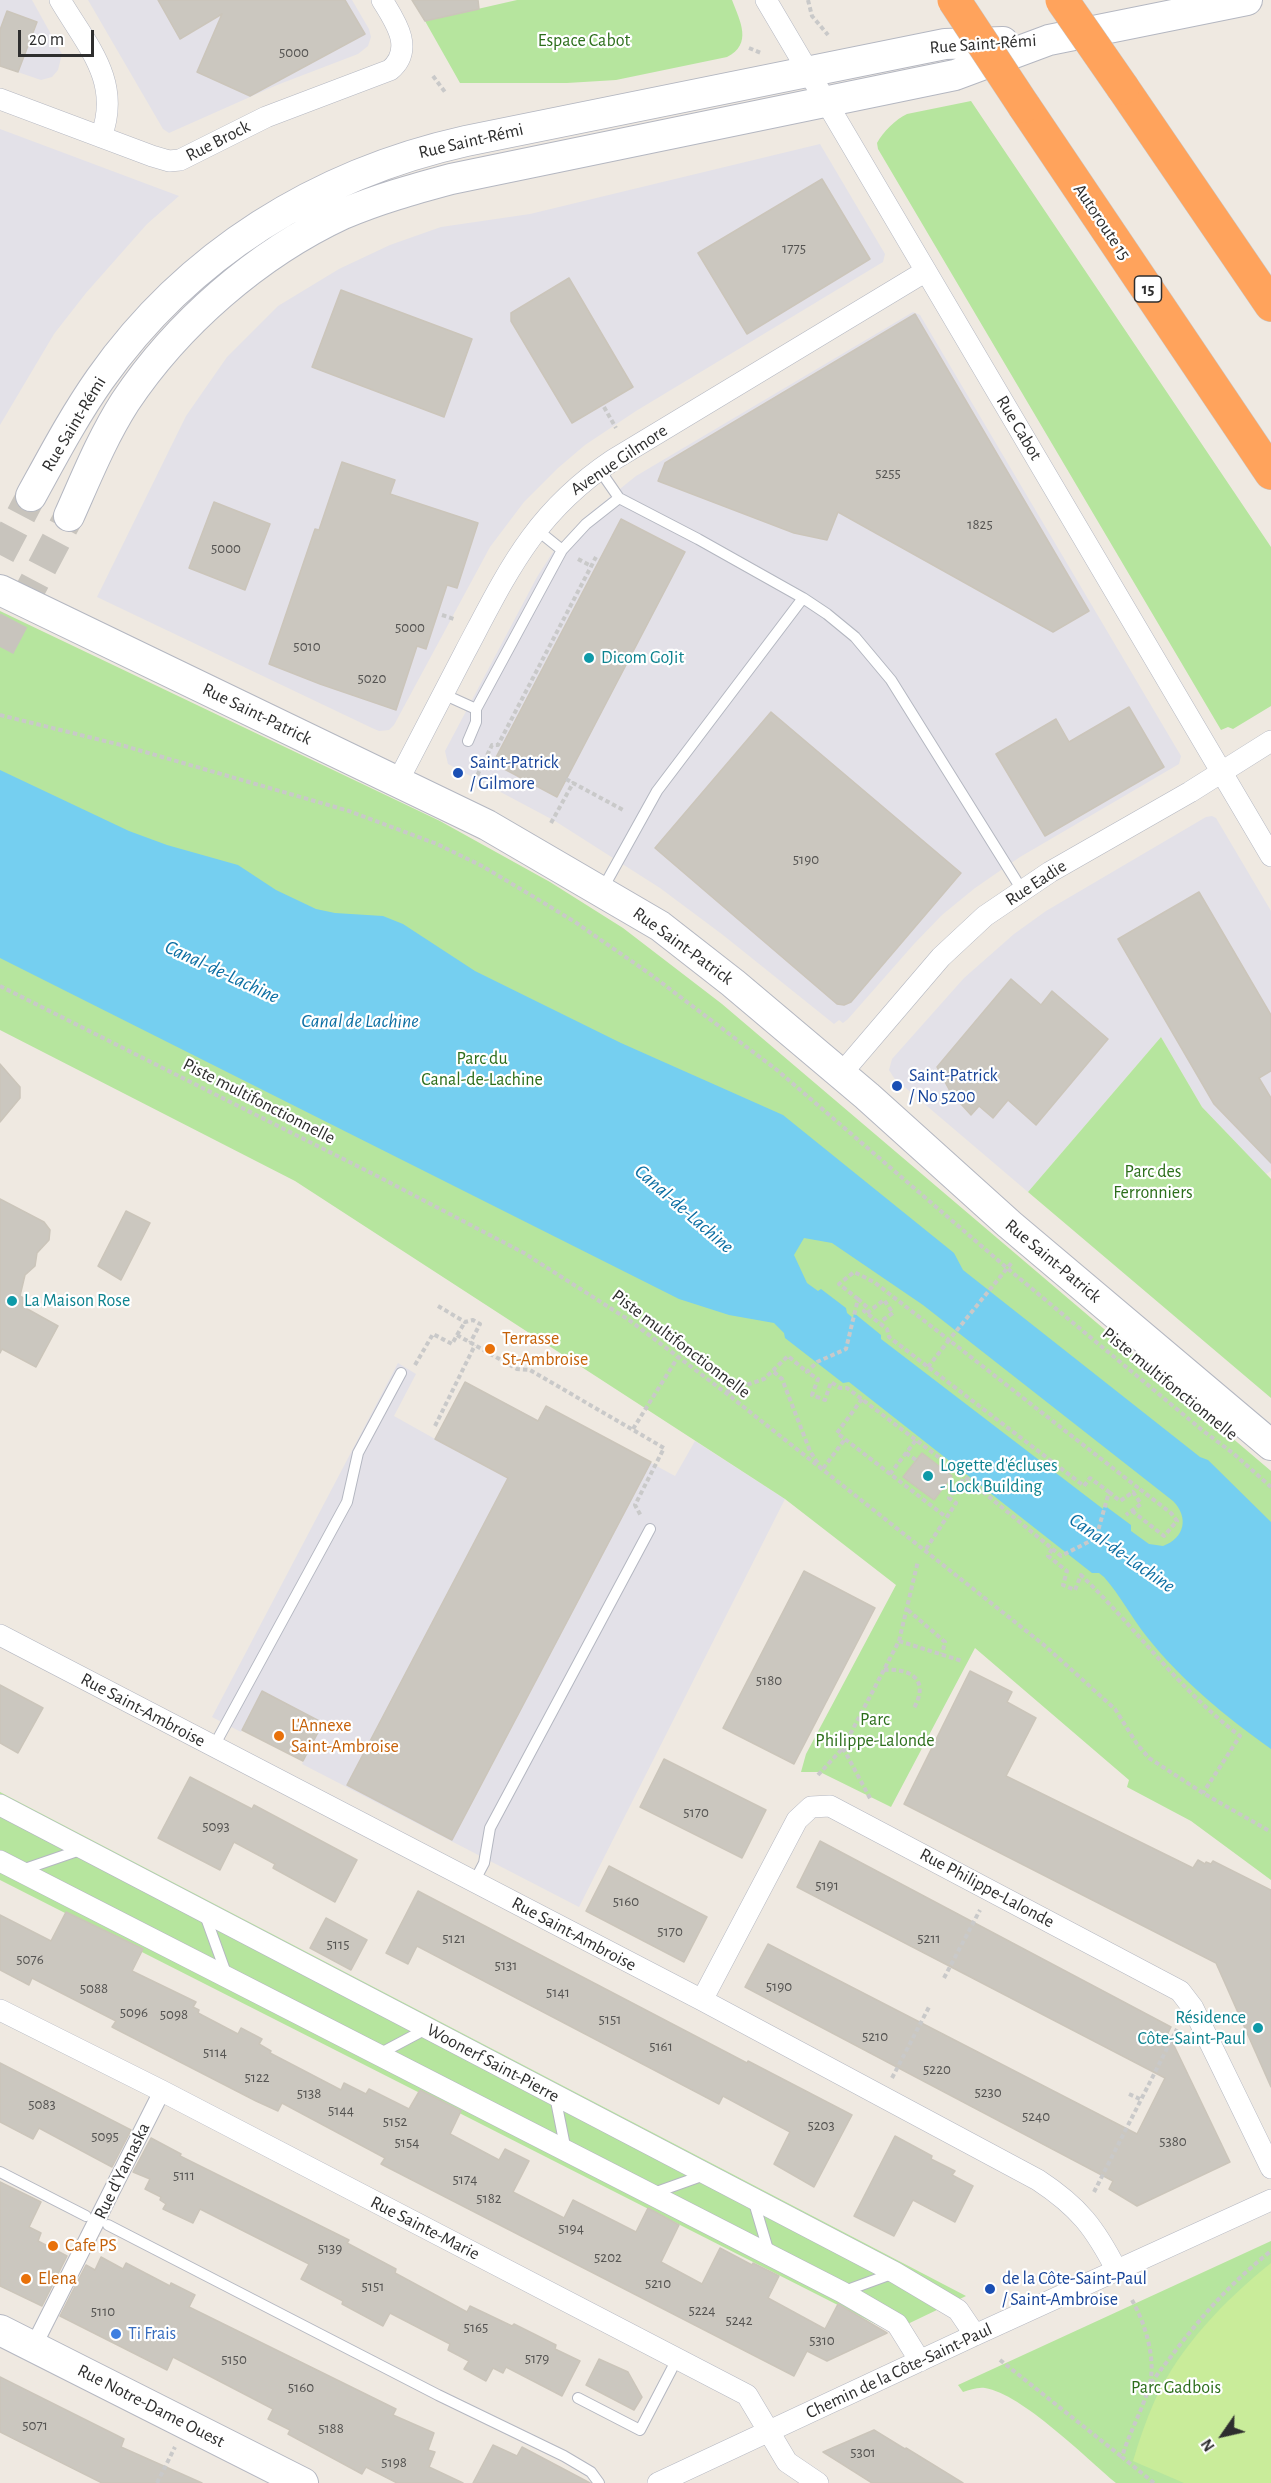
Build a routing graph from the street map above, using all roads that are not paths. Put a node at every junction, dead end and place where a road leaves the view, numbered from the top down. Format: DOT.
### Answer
graph roads {
  1 [pos="60,0"];
  2 [pos="382,0"];
  3 [pos="766,0"];
  4 [pos="954,0"];
  5 [pos="1062,0"];
  6 [pos="1247,0"];
  7 [pos="1049,40"];
  8 [pos="809,72"];
  9 [pos="0,99"];
  10 [pos="826,101"];
  11 [pos="101,137"];
  12 [pos="927,271"];
  13 [pos="1271,305"];
  14 [pos="599,469"];
  15 [pos="1271,473"];
  16 [pos="31,496"];
  17 [pos="619,498"];
  18 [pos="69,516"];
  19 [pos="536,529"];
  20 [pos="562,550"];
  21 [pos="0,590"];
  22 [pos="802,598"];
  23 [pos="443,694"];
  24 [pos="476,709"];
  25 [pos="468,741"];
  26 [pos="1271,741"];
  27 [pos="1222,772"];
  28 [pos="398,781"];
  29 [pos="1271,856"];
  30 [pos="602,890"];
  31 [pos="1022,890"];
  32 [pos="841,1074"];
  33 [pos="401,1373"];
  34 [pos="1271,1445"];
  35 [pos="650,1529"];
  36 [pos="0,1635"];
  37 [pos="214,1746"];
  38 [pos="0,1804"];
  39 [pos="84,1848"];
  40 [pos="9,1866"];
  41 [pos="474,1882"];
  42 [pos="204,1911"];
  43 [pos="228,1978"];
  44 [pos="702,2000"];
  45 [pos="0,2010"];
  46 [pos="428,2028"];
  47 [pos="378,2054"];
  48 [pos="162,2091"];
  49 [pos="555,2096"];
  50 [pos="566,2151"];
  51 [pos="1271,2168"];
  52 [pos="0,2172"];
  53 [pos="707,2174"];
  54 [pos="650,2194"];
  55 [pos="753,2198"];
  56 [pos="1271,2200"];
  57 [pos="86,2216"];
  58 [pos="108,2225"];
  59 [pos="769,2254"];
  60 [pos="1117,2271"];
  61 [pos="894,2272"];
  62 [pos="842,2292"];
  63 [pos="0,2330"];
  64 [pos="975,2335"];
  65 [pos="33,2346"];
  66 [pos="677,2359"];
  67 [pos="920,2361"];
  68 [pos="578,2398"];
  69 [pos="769,2432"];
  70 [pos="303,2483"];
  71 [pos="599,2483"];
  72 [pos="658,2483"];
  73 [pos="818,2483"];
  1 -- 11 [label="street"];
  2 -- 11 [label="street, Rue Brock"];
  3 -- 8 [label="street, Rue Cabot"];
  4 -- 15 [label="highway, Autoroute 15 / 15, bridge"];
  5 -- 13 [label="highway, bridge"];
  6 -- 7 [label="main road, Rue Saint-Rémi"];
  7 -- 8 [label="main road, Rue Saint-Rémi"];
  7 -- 10 [label="main road, Rue Saint-Rémi"];
  8 -- 10 [label="street, Rue Cabot"];
  8 -- 16 [label="main road, Rue Saint-Rémi"];
  9 -- 11 [label="street, Rue Brock"];
  10 -- 12 [label="street, Rue Cabot"];
  10 -- 18 [label="main road, Rue Saint-Rémi"];
  12 -- 14 [label="street, Avenue Gilmore"];
  12 -- 27 [label="street, Rue Cabot"];
  14 -- 17 [label="lane"];
  14 -- 19 [label="street, Avenue Gilmore"];
  17 -- 20 [label="lane"];
  17 -- 22 [label="lane"];
  19 -- 20 [label="lane"];
  19 -- 23 [label="street, Avenue Gilmore"];
  20 -- 24 [label="lane"];
  21 -- 28 [label="main road, Rue Saint-Patrick"];
  22 -- 30 [label="lane"];
  22 -- 31 [label="lane"];
  23 -- 24 [label="lane"];
  23 -- 28 [label="street, Avenue Gilmore"];
  24 -- 25 [label="lane"];
  26 -- 27 [label="street, Rue Eadie"];
  27 -- 29 [label="street, Rue Cabot"];
  27 -- 31 [label="street, Rue Eadie"];
  28 -- 30 [label="main road, Rue Saint-Patrick"];
  30 -- 32 [label="main road, Rue Saint-Patrick"];
  31 -- 32 [label="street, Rue Eadie"];
  32 -- 34 [label="main road, Rue Saint-Patrick"];
  33 -- 37 [label="lane"];
  35 -- 41 [label="lane"];
  36 -- 37 [label="street, Rue Saint-Ambroise"];
  37 -- 41 [label="street, Rue Saint-Ambroise"];
  38 -- 39 [label="street, Woonerf Saint-Pierre"];
  39 -- 40 [label="lane"];
  39 -- 42 [label="street, Woonerf Saint-Pierre"];
  40 -- 43 [label="street"];
  41 -- 44 [label="street, Rue Saint-Ambroise"];
  42 -- 43 [label="lane"];
  42 -- 46 [label="street, Woonerf Saint-Pierre"];
  43 -- 47 [label="street"];
  44 -- 51 [label="street, Rue Philippe-Lalonde"];
  44 -- 60 [label="street, Rue Saint-Ambroise"];
  45 -- 48 [label="street, Rue Sainte-Marie"];
  46 -- 47 [label="lane"];
  46 -- 49 [label="street, Woonerf Saint-Pierre"];
  47 -- 50 [label="street"];
  48 -- 65 [label="street, Rue d'Yamaska"];
  48 -- 66 [label="street, Rue Sainte-Marie"];
  49 -- 50 [label="lane"];
  49 -- 53 [label="street, Woonerf Saint-Pierre"];
  50 -- 54 [label="street"];
  52 -- 57 [label="lane"];
  53 -- 54 [label="lane"];
  53 -- 55 [label="street, Woonerf Saint-Pierre"];
  54 -- 59 [label="street"];
  55 -- 59 [label="lane"];
  55 -- 61 [label="street, Woonerf Saint-Pierre"];
  56 -- 60 [label="street, Chemin de la Côte-Saint-Paul"];
  58 -- 71 [label="lane"];
  59 -- 62 [label="street"];
  60 -- 64 [label="street, Chemin de la Côte-Saint-Paul"];
  61 -- 62 [label="lane"];
  61 -- 64 [label="street, Woonerf Saint-Pierre"];
  62 -- 67 [label="street"];
  63 -- 65 [label="main road, Rue Notre-Dame Ouest"];
  64 -- 67 [label="street, Chemin de la Côte-Saint-Paul"];
  65 -- 70 [label="main road, Rue Notre-Dame Ouest"];
  66 -- 68 [label="lane"];
  66 -- 69 [label="street, Rue Sainte-Marie"];
  67 -- 69 [label="street, Chemin de la Côte-Saint-Paul"];
  69 -- 72 [label="street, Chemin de la Côte-Saint-Paul"];
  69 -- 73 [label="street, Rue Sainte-Marie"];
}
